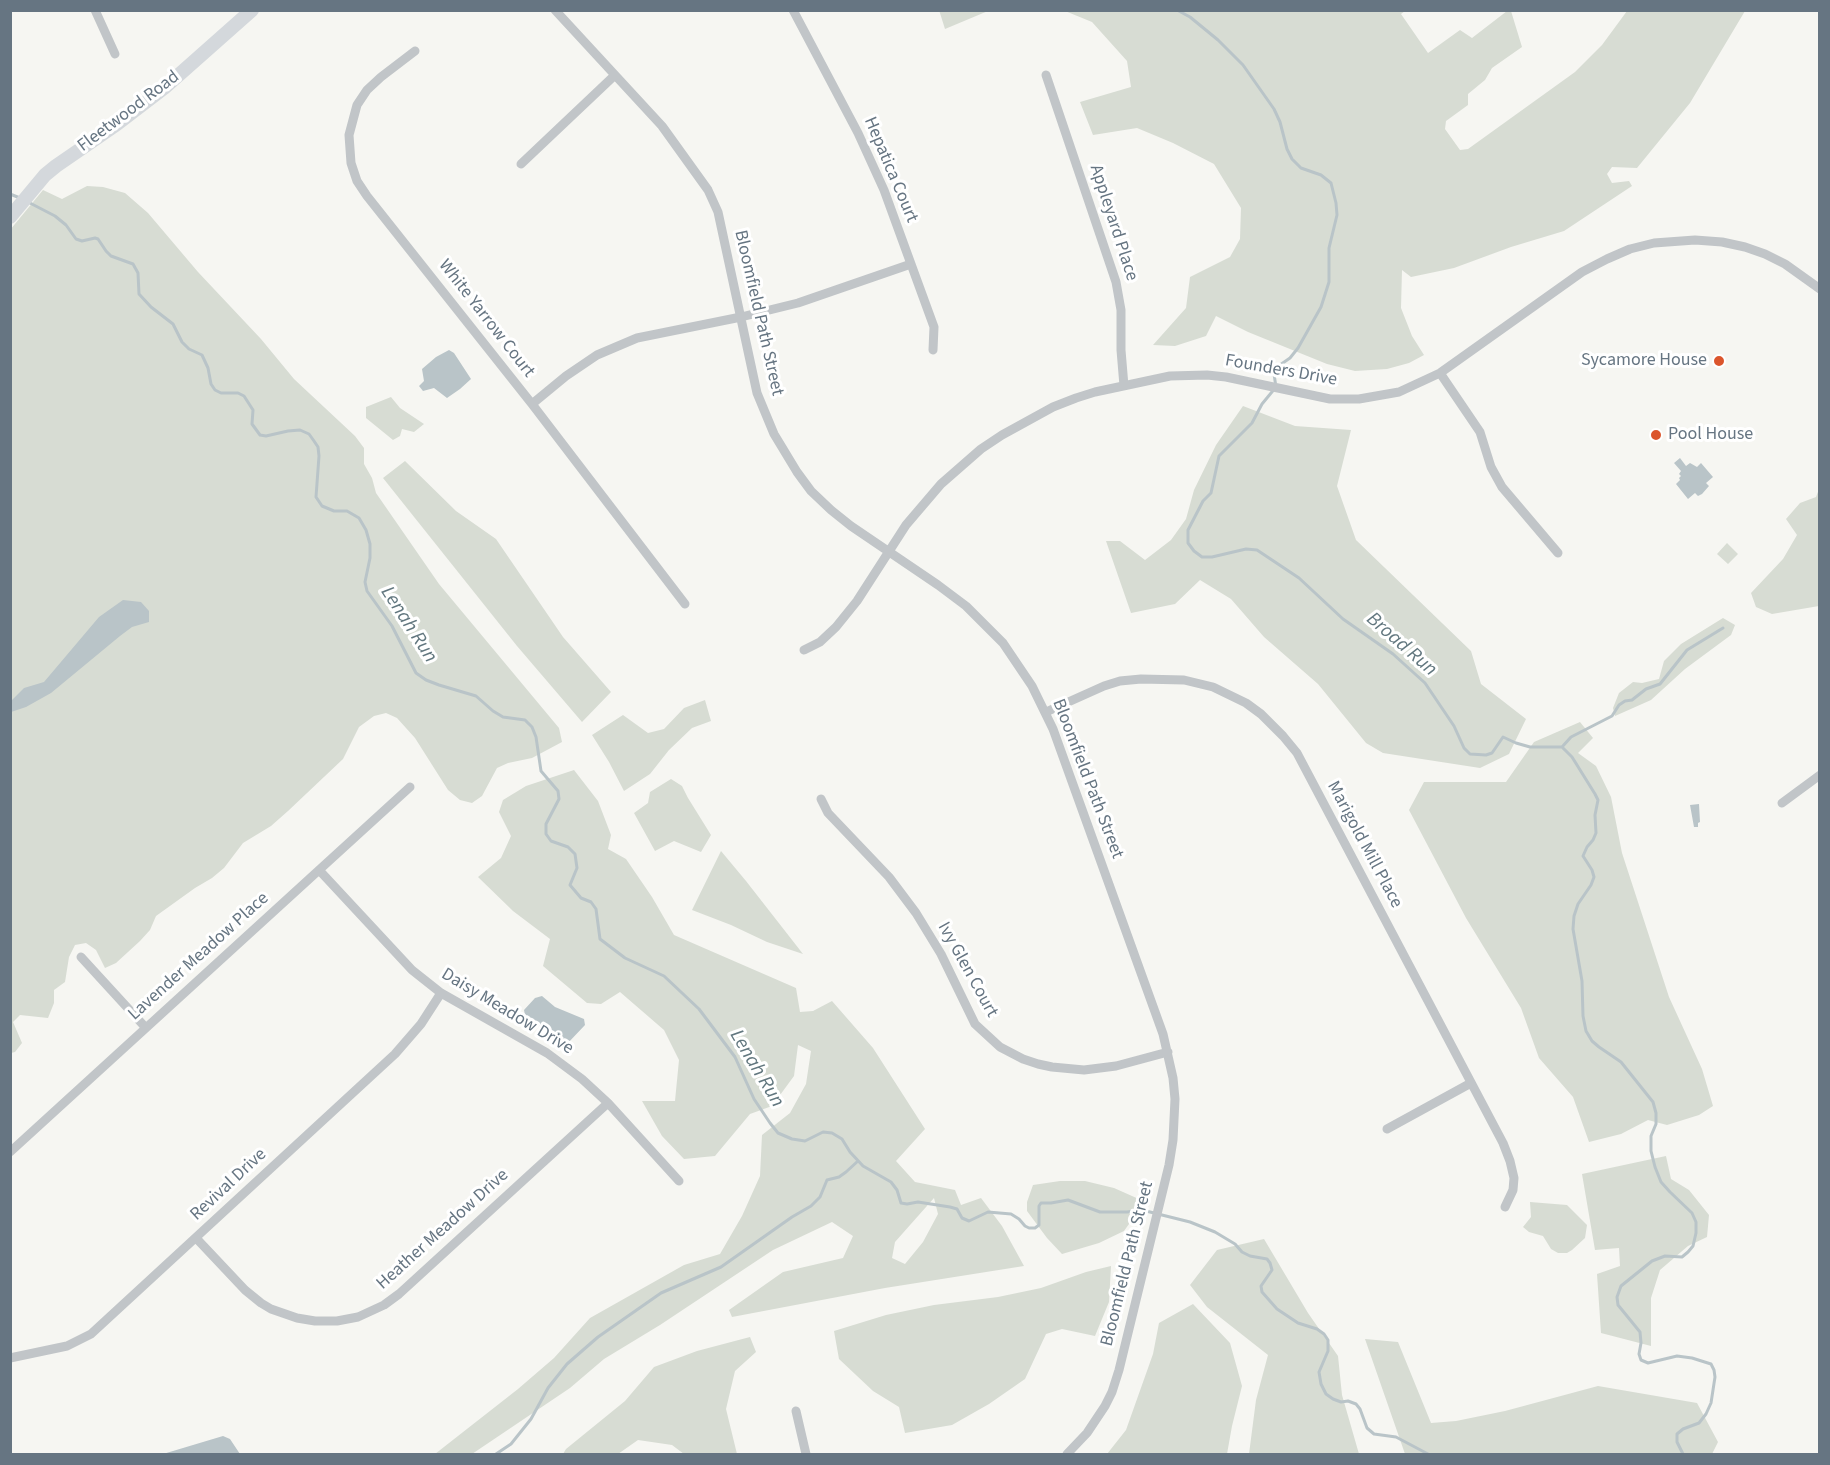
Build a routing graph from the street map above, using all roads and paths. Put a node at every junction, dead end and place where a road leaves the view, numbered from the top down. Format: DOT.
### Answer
graph roads {
  1 [pos="95,10"];
  2 [pos="252,10"];
  3 [pos="555,10"];
  4 [pos="793,10"];
  5 [pos="415,51"];
  6 [pos="115,54"];
  7 [pos="615,75"];
  8 [pos="1046,75"];
  9 [pos="521,164"];
  10 [pos="10,217"];
  11 [pos="911,264"];
  12 [pos="1818,283"];
  13 [pos="741,317"];
  14 [pos="933,350"];
  15 [pos="1440,373"];
  16 [pos="1124,386"];
  17 [pos="532,404"];
  18 [pos="888,553"];
  19 [pos="1558,553"];
  20 [pos="685,604"];
  21 [pos="804,650"];
  22 [pos="1046,712"];
  23 [pos="1820,775"];
  24 [pos="410,787"];
  25 [pos="822,799"];
  26 [pos="1782,803"];
  27 [pos="319,870"];
  28 [pos="81,957"];
  29 [pos="441,993"];
  30 [pos="146,1028"];
  31 [pos="1168,1052"];
  32 [pos="1471,1083"];
  33 [pos="608,1103"];
  34 [pos="1387,1129"];
  35 [pos="10,1152"];
  36 [pos="679,1181"];
  37 [pos="1505,1207"];
  38 [pos="196,1238"];
  39 [pos="10,1358"];
  40 [pos="796,1411"];
  41 [pos="807,1455"];
  42 [pos="1067,1455"];
  1 -- 6 [label="street"];
  2 -- 10 [label="main road, Fleetwood Road"];
  3 -- 7 [label="street, Bloomfield Path Street"];
  4 -- 11 [label="street, Hepatica Court"];
  5 -- 17 [label="street, White Yarrow Court"];
  7 -- 9 [label="street"];
  7 -- 13 [label="street, Bloomfield Path Street"];
  8 -- 16 [label="street, Appleyard Place"];
  11 -- 13 [label="street"];
  11 -- 14 [label="street, Hepatica Court"];
  12 -- 15 [label="street, Founders Drive"];
  13 -- 17 [label="street"];
  13 -- 18 [label="street, Bloomfield Path Street"];
  15 -- 16 [label="street, Founders Drive"];
  15 -- 19 [label="street"];
  16 -- 18 [label="street, Founders Drive"];
  17 -- 20 [label="street, White Yarrow Court"];
  18 -- 21 [label="street, Founders Drive"];
  18 -- 22 [label="street, Bloomfield Path Street"];
  22 -- 31 [label="street, Bloomfield Path Street"];
  22 -- 32 [label="street, Marigold Mill Place"];
  23 -- 26 [label="street"];
  24 -- 27 [label="street, Lavender Meadow Place"];
  25 -- 31 [label="street, Ivy Glen Court"];
  27 -- 29 [label="street, Daisy Meadow Drive"];
  27 -- 30 [label="street, Lavender Meadow Place"];
  28 -- 30 [label="street"];
  29 -- 33 [label="street, Daisy Meadow Drive"];
  29 -- 38 [label="street, Revival Drive"];
  30 -- 35 [label="street, Lavender Meadow Place"];
  31 -- 42 [label="street, Bloomfield Path Street"];
  32 -- 34 [label="street"];
  32 -- 37 [label="street, Marigold Mill Place"];
  33 -- 36 [label="street, Daisy Meadow Drive"];
  33 -- 38 [label="street, Heather Meadow Drive"];
  38 -- 39 [label="street, Revival Drive"];
  40 -- 41 [label="street"];
}
